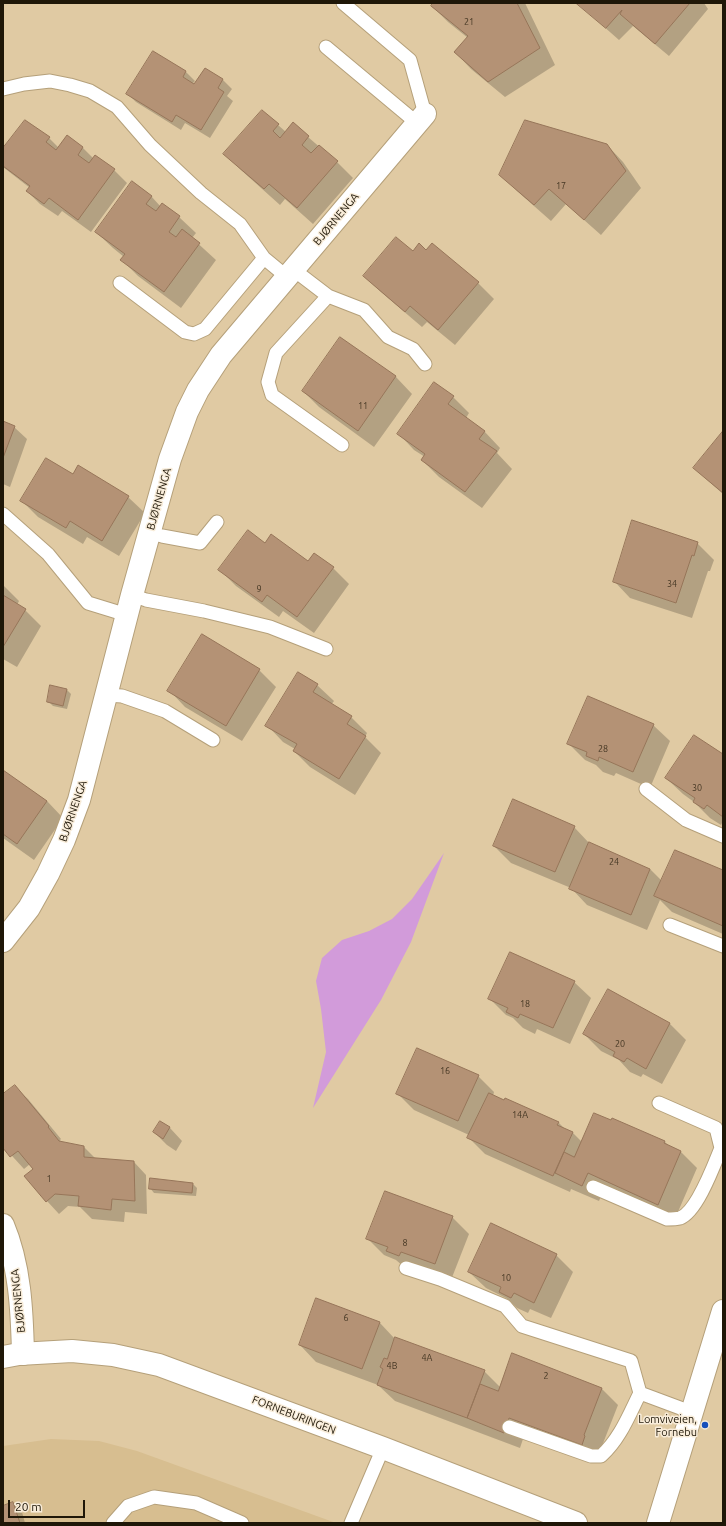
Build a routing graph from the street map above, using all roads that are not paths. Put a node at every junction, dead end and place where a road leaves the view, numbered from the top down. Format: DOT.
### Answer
graph roads {
  1 [pos="343,3"];
  2 [pos="326,47"];
  3 [pos="3,89"];
  4 [pos="421,118"];
  5 [pos="264,258"];
  6 [pos="291,273"];
  7 [pos="120,283"];
  8 [pos="328,296"];
  9 [pos="424,364"];
  10 [pos="342,445"];
  11 [pos="3,514"];
  12 [pos="218,522"];
  13 [pos="150,532"];
  14 [pos="130,605"];
  15 [pos="326,649"];
  16 [pos="106,695"];
  17 [pos="213,740"];
  18 [pos="646,789"];
  19 [pos="723,836"];
  20 [pos="670,925"];
  21 [pos="7,928"];
  22 [pos="723,946"];
  23 [pos="659,1103"];
  24 [pos="722,1148"];
  25 [pos="593,1187"];
  26 [pos="3,1225"];
  27 [pos="406,1268"];
  28 [pos="723,1311"];
  29 [pos="13,1356"];
  30 [pos="640,1393"];
  31 [pos="692,1412"];
  32 [pos="509,1427"];
  33 [pos="383,1448"];
  34 [pos="112,1523"];
  35 [pos="242,1523"];
  36 [pos="351,1523"];
  37 [pos="576,1523"];
  38 [pos="658,1523"];
  1 -- 4 [label="lane"];
  2 -- 4 [label="lane"];
  3 -- 5 [label="lane"];
  4 -- 6 [label="street, BJØRNENGA"];
  5 -- 6 [label="lane"];
  5 -- 7 [label="lane"];
  6 -- 8 [label="lane"];
  6 -- 13 [label="street, BJØRNENGA"];
  8 -- 9 [label="lane"];
  8 -- 10 [label="lane"];
  11 -- 14 [label="lane"];
  12 -- 13 [label="lane"];
  13 -- 14 [label="street, BJØRNENGA"];
  14 -- 15 [label="lane"];
  14 -- 16 [label="street, BJØRNENGA"];
  16 -- 17 [label="lane"];
  16 -- 21 [label="street, BJØRNENGA"];
  18 -- 19 [label="lane"];
  20 -- 22 [label="lane"];
  23 -- 24 [label="lane"];
  24 -- 25 [label="lane"];
  26 -- 29 [label="street, BJØRNENGA"];
  27 -- 30 [label="lane"];
  28 -- 31 [label="street"];
  29 -- 33 [label="street, FORNEBURINGEN"];
  30 -- 31 [label="lane"];
  30 -- 32 [label="lane"];
  31 -- 38 [label="street"];
  33 -- 36 [label="lane"];
  33 -- 37 [label="street, FORNEBURINGEN"];
  34 -- 35 [label="lane"];
}
